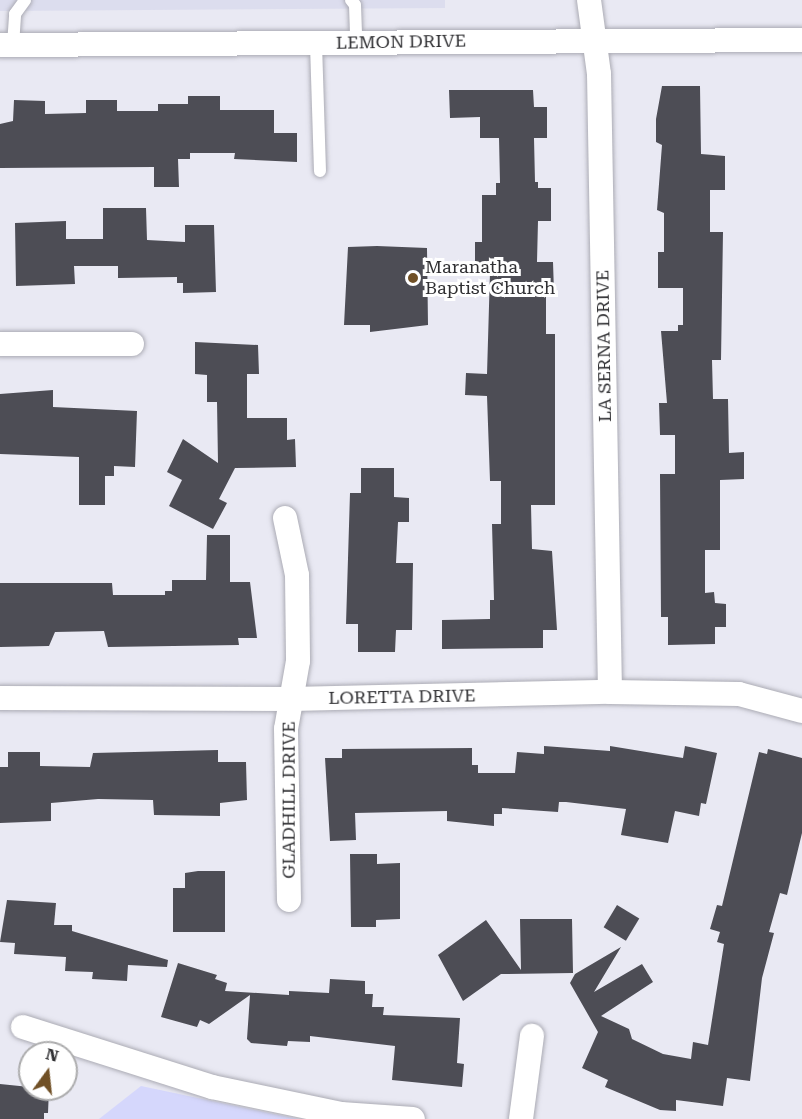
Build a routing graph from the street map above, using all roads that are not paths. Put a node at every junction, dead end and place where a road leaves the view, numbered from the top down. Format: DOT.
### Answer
graph roads {
  1 [pos="25,0"];
  2 [pos="351,0"];
  3 [pos="589,0"];
  4 [pos="802,40"];
  5 [pos="594,41"];
  6 [pos="356,42"];
  7 [pos="316,44"];
  8 [pos="7,45"];
  9 [pos="320,171"];
  10 [pos="0,344"];
  11 [pos="132,344"];
  12 [pos="285,518"];
  13 [pos="610,692"];
  14 [pos="0,698"];
  15 [pos="291,699"];
  16 [pos="802,711"];
  17 [pos="289,900"];
  18 [pos="23,1027"];
  19 [pos="532,1036"];
  20 [pos="413,1119"];
  21 [pos="521,1119"];
  1 -- 8 [label="lane"];
  2 -- 6 [label="lane"];
  3 -- 5 [label="street, LA SERNA DRIVE"];
  4 -- 5 [label="street, LEMON DRIVE"];
  5 -- 6 [label="street, LEMON DRIVE"];
  5 -- 13 [label="street, LA SERNA DRIVE"];
  6 -- 7 [label="street, LEMON DRIVE"];
  7 -- 8 [label="street, LEMON DRIVE"];
  7 -- 9 [label="lane"];
  10 -- 11 [label="street"];
  12 -- 15 [label="street, GLADHILL DRIVE"];
  13 -- 15 [label="street, LORETTA DRIVE"];
  13 -- 16 [label="street, LORETTA DRIVE"];
  14 -- 15 [label="street, LORETTA DRIVE"];
  15 -- 17 [label="street, GLADHILL DRIVE"];
  18 -- 20 [label="street"];
  19 -- 21 [label="street"];
}
